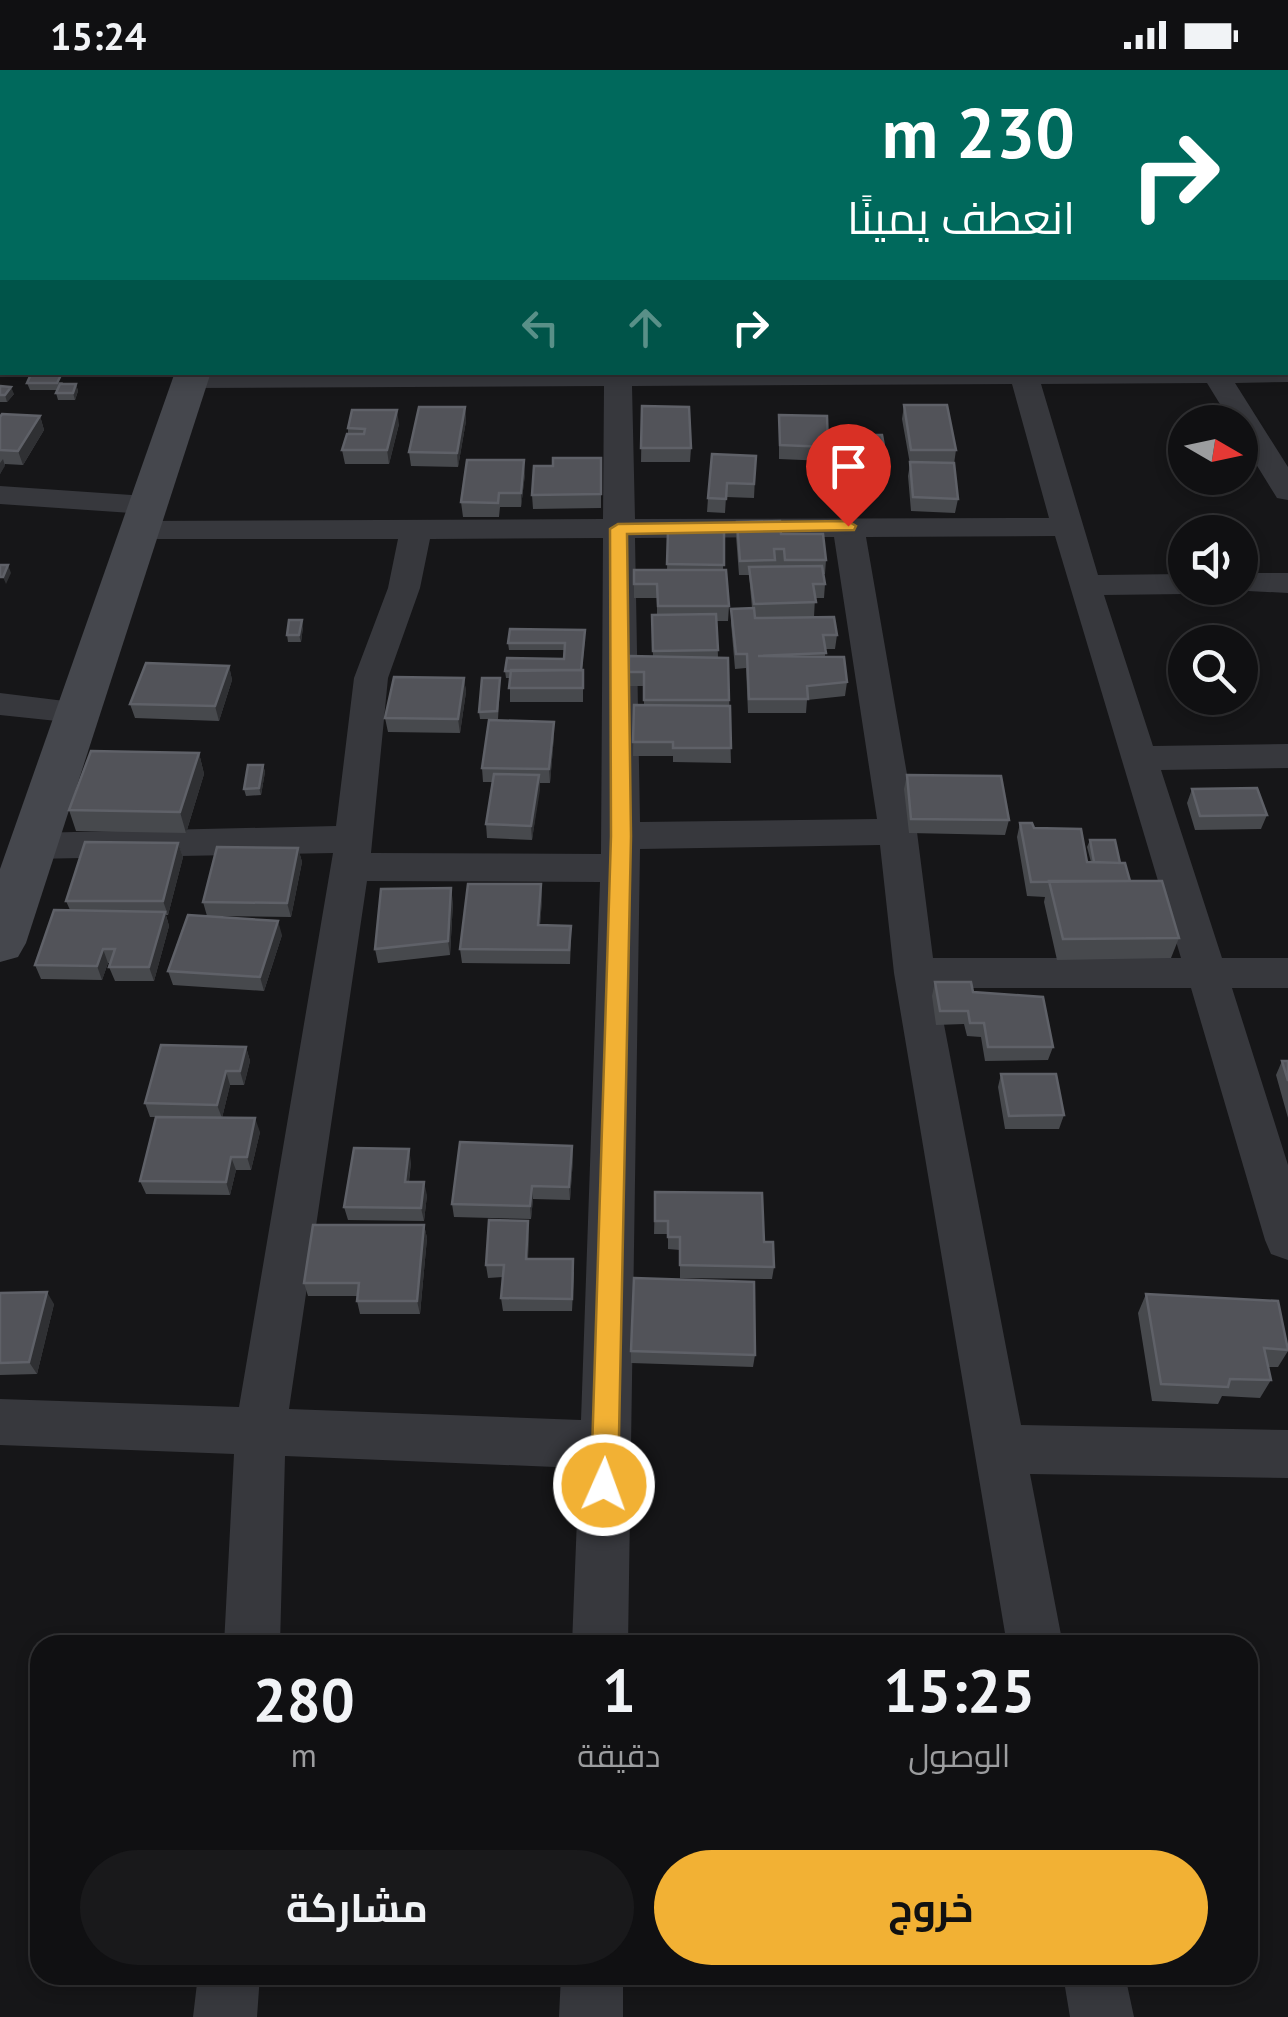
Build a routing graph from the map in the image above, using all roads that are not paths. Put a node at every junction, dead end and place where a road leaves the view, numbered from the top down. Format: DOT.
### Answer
graph roads {
  1 [pos="405,375"];
  2 [pos="618,375"];
  3 [pos="1024,375"];
  4 [pos="1216,375"];
  5 [pos="192,376"];
  6 [pos="1288,491"];
  7 [pos="0,495"];
  8 [pos="143,518"];
  9 [pos="848,526"];
  10 [pos="1066,527"];
  11 [pos="618,529"];
  12 [pos="415,532"];
  13 [pos="1258,583"];
  14 [pos="1288,583"];
  15 [pos="1168,584"];
  16 [pos="1086,585"];
  17 [pos="0,704"];
  18 [pos="76,712"];
  19 [pos="1288,756"];
  20 [pos="1141,758"];
  21 [pos="898,832"];
  22 [pos="32,846"];
  23 [pos="621,852"];
  24 [pos="352,853"];
  25 [pos="0,943"];
  26 [pos="914,973"];
  27 [pos="1210,973"];
  28 [pos="1288,973"];
  29 [pos="1288,1240"];
  30 [pos="0,1422"];
  31 [pos="260,1432"];
  32 [pos="606,1445"];
  33 [pos="997,1449"];
  34 [pos="1288,1454"];
  35 [pos="252,1635"];
  36 [pos="600,1635"];
  37 [pos="1033,1635"];
  38 [pos="228,1985"];
  39 [pos="592,1985"];
  40 [pos="1096,1985"];
  41 [pos="225,2017"];
  42 [pos="591,2017"];
  43 [pos="1102,2017"];
  1 -- 5 [label="street"];
  2 -- 11 [label="street"];
  3 -- 10 [label="street"];
  4 -- 6 [label="street"];
  5 -- 8 [label="street"];
  7 -- 8 [label="street"];
  8 -- 12 [label="street"];
  8 -- 18 [label="street"];
  9 -- 10 [label="street"];
  9 -- 11 [label="street"];
  9 -- 21 [label="street"];
  10 -- 16 [label="street"];
  11 -- 12 [label="street"];
  11 -- 23 [label="street"];
  12 -- 24 [label="street"];
  13 -- 14 [label="street"];
  15 -- 16 [label="street"];
  16 -- 20 [label="street"];
  17 -- 18 [label="street"];
  18 -- 22 [label="street"];
  19 -- 20 [label="street"];
  20 -- 27 [label="street"];
  21 -- 23 [label="street"];
  21 -- 26 [label="street"];
  22 -- 24 [label="street"];
  22 -- 25 [label="street"];
  23 -- 24 [label="street"];
  23 -- 32 [label="street"];
  24 -- 31 [label="street"];
  26 -- 27 [label="street"];
  26 -- 33 [label="street"];
  27 -- 28 [label="street"];
  27 -- 29 [label="street"];
  30 -- 31 [label="street"];
  31 -- 32 [label="street"];
  31 -- 35 [label="street"];
  32 -- 36 [label="street"];
  33 -- 34 [label="street"];
  33 -- 37 [label="street"];
  38 -- 41 [label="street"];
  39 -- 42 [label="street"];
  40 -- 43 [label="street"];
}
